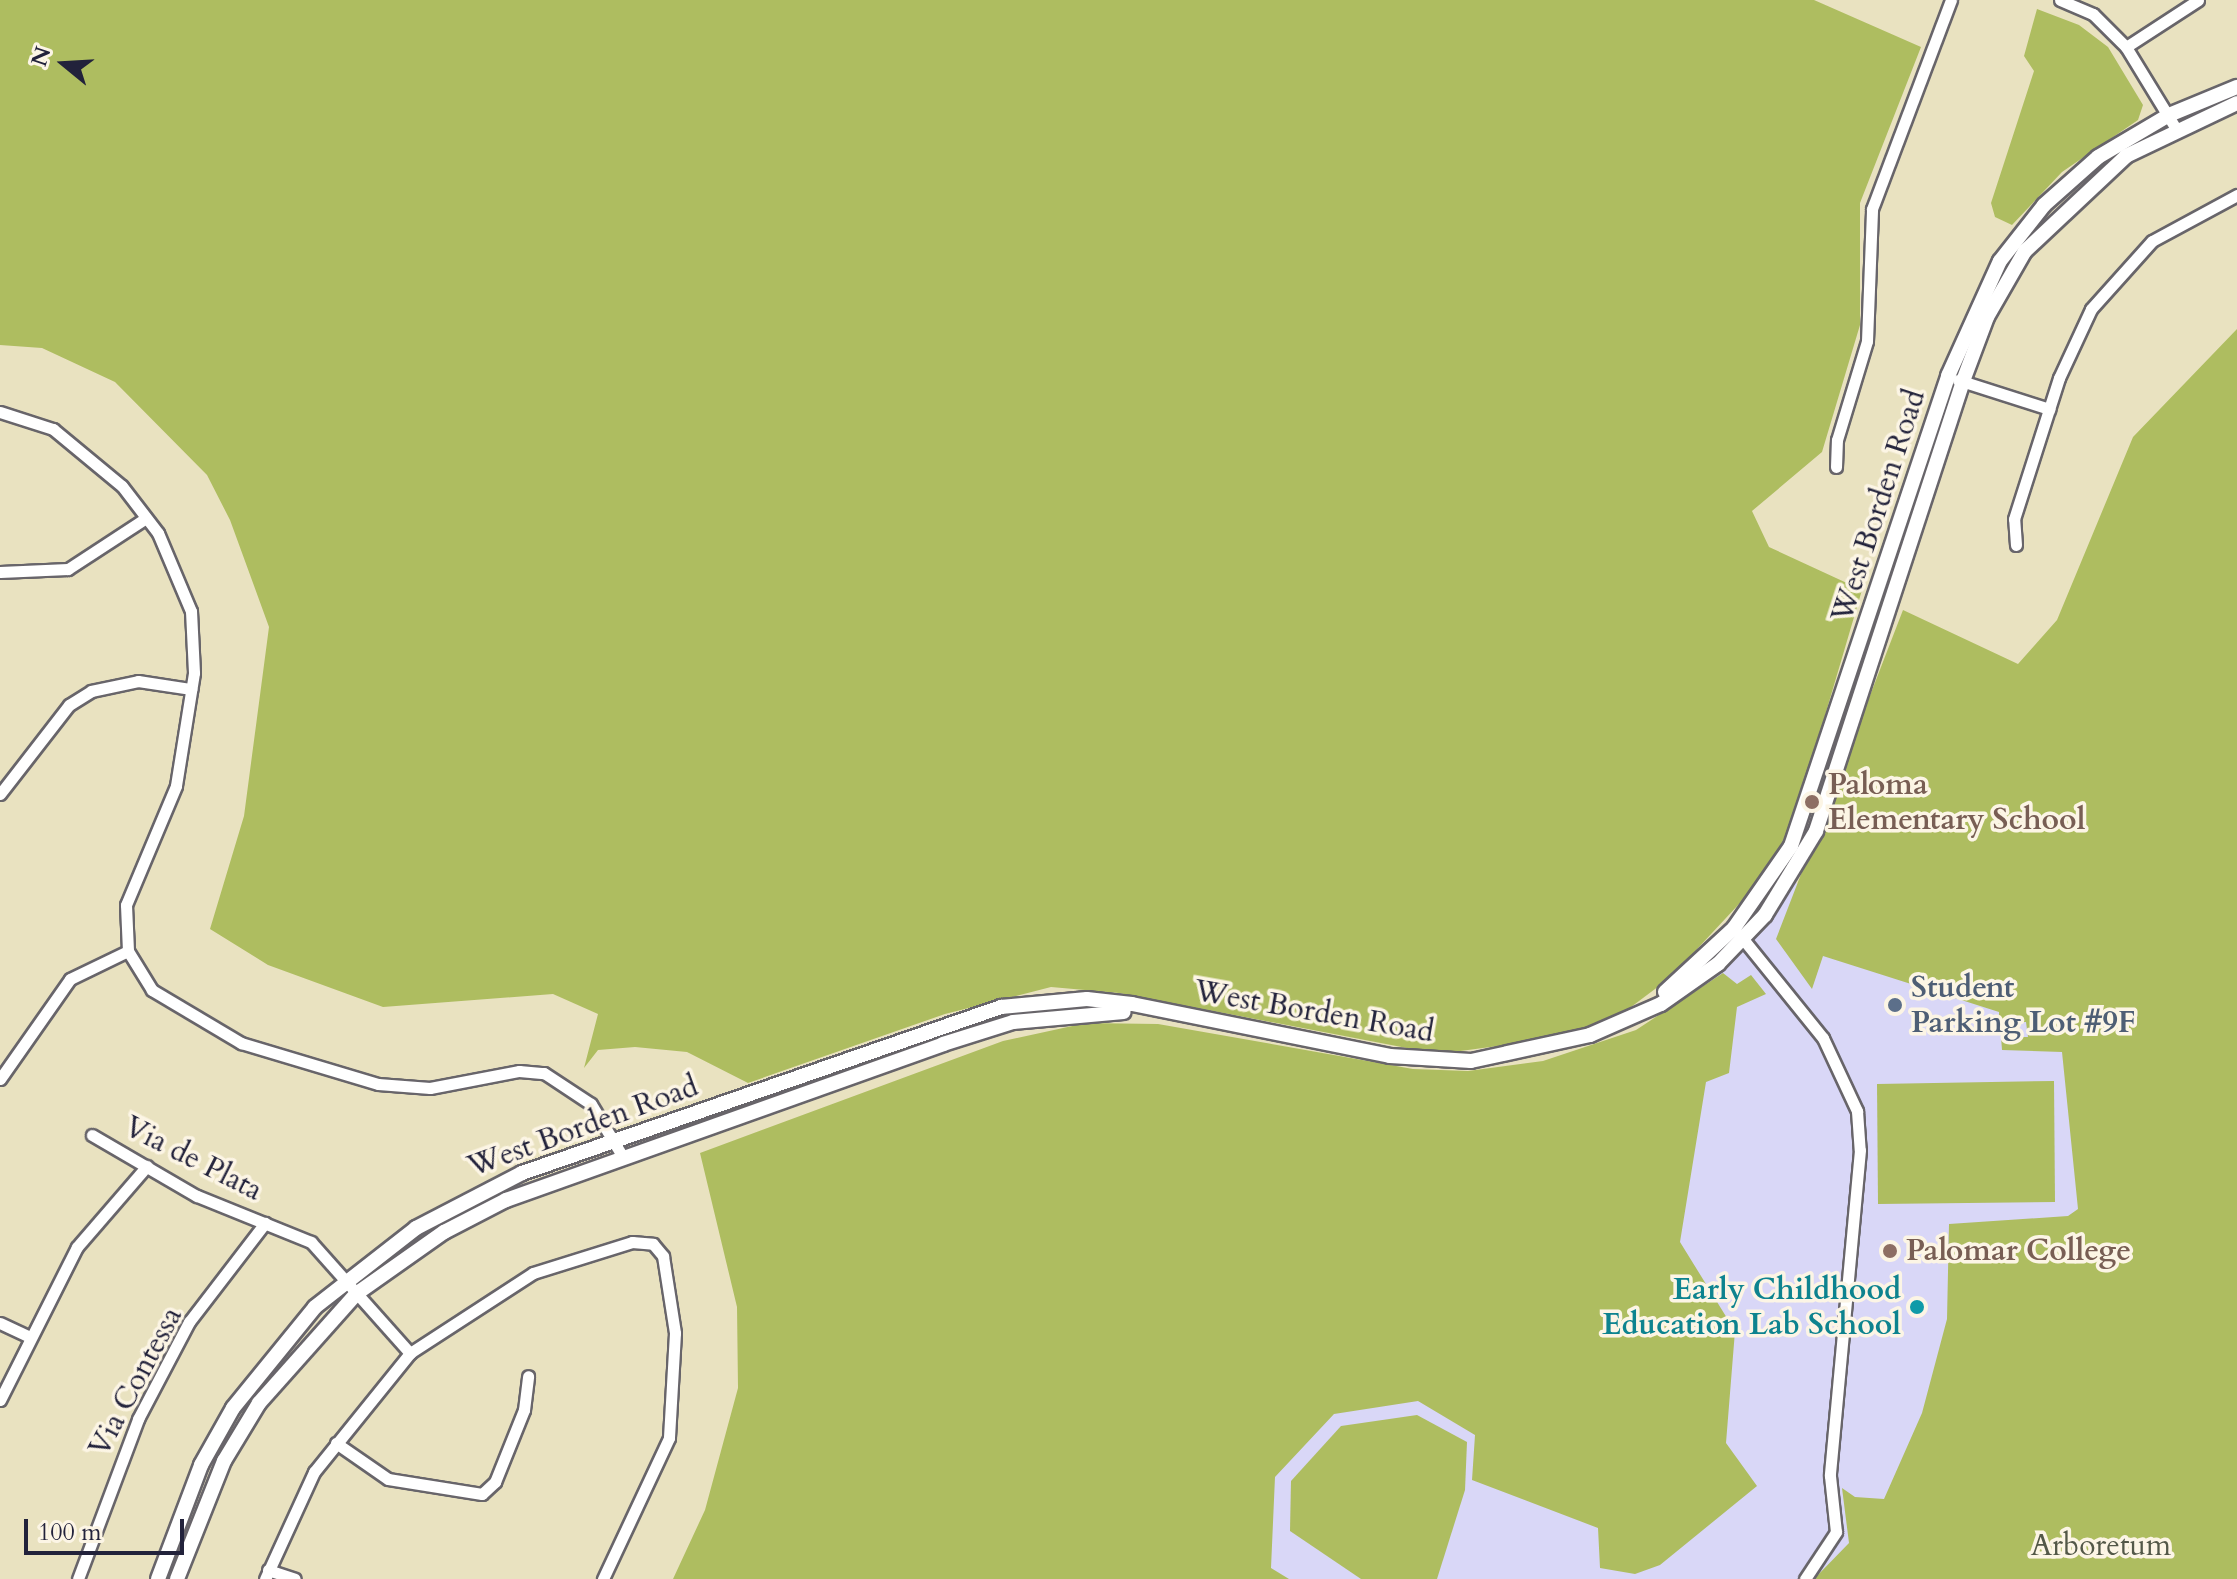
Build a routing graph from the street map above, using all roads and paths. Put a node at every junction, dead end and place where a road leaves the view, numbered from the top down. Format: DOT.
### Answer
graph roads {
  1 [pos="1951,0"];
  2 [pos="2060,0"];
  3 [pos="2198,0"];
  4 [pos="2126,47"];
  5 [pos="2237,87"];
  6 [pos="2237,103"];
  7 [pos="2169,115"];
  8 [pos="2176,129"];
  9 [pos="2237,195"];
  10 [pos="1948,376"];
  11 [pos="1963,381"];
  12 [pos="2049,409"];
  13 [pos="0,412"];
  14 [pos="1836,467"];
  15 [pos="146,518"];
  16 [pos="2016,545"];
  17 [pos="0,572"];
  18 [pos="191,689"];
  19 [pos="0,794"];
  20 [pos="1734,928"];
  21 [pos="1744,941"];
  22 [pos="128,951"];
  23 [pos="1646,1008"];
  24 [pos="1156,1012"];
  25 [pos="0,1079"];
  26 [pos="92,1135"];
  27 [pos="617,1140"];
  28 [pos="623,1157"];
  29 [pos="147,1166"];
  30 [pos="265,1223"];
  31 [pos="343,1281"];
  32 [pos="356,1294"];
  33 [pos="0,1323"];
  34 [pos="30,1337"];
  35 [pos="410,1353"];
  36 [pos="528,1376"];
  37 [pos="0,1400"];
  38 [pos="336,1443"];
  39 [pos="266,1575"];
  40 [pos="78,1579"];
  41 [pos="158,1579"];
  42 [pos="177,1579"];
  43 [pos="295,1579"];
  44 [pos="603,1579"];
  45 [pos="1805,1579"];
  1 -- 14 [label="street"];
  2 -- 4 [label="street"];
  3 -- 4 [label="street"];
  4 -- 7 [label="street"];
  5 -- 7 [label="main road, West Borden Road"];
  6 -- 8 [label="main road, West Borden Road"];
  7 -- 8 [label="street"];
  7 -- 10 [label="main road, West Borden Road"];
  8 -- 11 [label="main road, West Borden Road"];
  9 -- 12 [label="street"];
  10 -- 11 [label="street"];
  10 -- 20 [label="main road, West Borden Road"];
  11 -- 12 [label="street"];
  11 -- 21 [label="main road, West Borden Road"];
  12 -- 16 [label="street"];
  13 -- 15 [label="street"];
  15 -- 17 [label="street"];
  15 -- 18 [label="street"];
  18 -- 19 [label="street"];
  18 -- 22 [label="street"];
  20 -- 21 [label="street"];
  20 -- 23 [label="main road, West Borden Road"];
  21 -- 23 [label="main road, West Borden Road"];
  21 -- 45 [label="street"];
  22 -- 25 [label="street"];
  22 -- 27 [label="street"];
  23 -- 24 [label="main road, West Borden Road"];
  24 -- 27 [label="main road, West Borden Road"];
  24 -- 28 [label="main road, West Borden Road"];
  26 -- 29 [label="street, Via de Plata"];
  27 -- 28 [label="street"];
  27 -- 31 [label="main road, West Borden Road"];
  28 -- 32 [label="main road, West Borden Road"];
  29 -- 30 [label="street, Via de Plata"];
  29 -- 34 [label="street"];
  30 -- 31 [label="street, Via de Plata"];
  30 -- 40 [label="street, Via Contessa"];
  31 -- 32 [label="street, Via de Plata"];
  31 -- 41 [label="main road, West Borden Road"];
  32 -- 35 [label="street, Via de Plata"];
  32 -- 42 [label="main road, West Borden Road"];
  33 -- 34 [label="street"];
  34 -- 37 [label="street"];
  35 -- 38 [label="street"];
  35 -- 44 [label="street"];
  36 -- 38 [label="street"];
  38 -- 39 [label="street"];
  39 -- 43 [label="street"];
}
